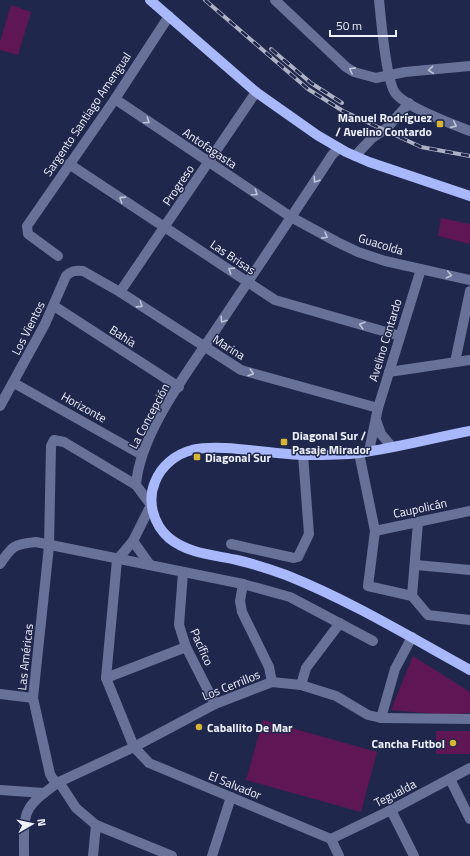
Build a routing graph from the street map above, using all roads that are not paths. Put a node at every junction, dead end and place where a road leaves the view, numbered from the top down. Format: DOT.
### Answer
graph roads {
  1 [pos="150,0"];
  2 [pos="275,0"];
  3 [pos="379,0"];
  4 [pos="287,5"];
  5 [pos="169,16"];
  6 [pos="470,66"];
  7 [pos="389,76"];
  8 [pos="256,92"];
  9 [pos="115,99"];
  10 [pos="409,103"];
  11 [pos="470,131"];
  12 [pos="339,148"];
  13 [pos="355,156"];
  14 [pos="209,163"];
  15 [pos="69,164"];
  16 [pos="470,196"];
  17 [pos="291,217"];
  18 [pos="165,227"];
  19 [pos="58,256"];
  20 [pos="421,269"];
  21 [pos="83,271"];
  22 [pos="470,280"];
  23 [pos="248,282"];
  24 [pos="120,292"];
  25 [pos="470,292"];
  26 [pos="54,306"];
  27 [pos="400,336"];
  28 [pos="205,347"];
  29 [pos="470,360"];
  30 [pos="455,362"];
  31 [pos="389,372"];
  32 [pos="14,383"];
  33 [pos="179,387"];
  34 [pos="0,406"];
  35 [pos="378,408"];
  36 [pos="376,420"];
  37 [pos="470,431"];
  38 [pos="392,447"];
  39 [pos="364,452"];
  40 [pos="142,455"];
  41 [pos="303,455"];
  42 [pos="136,485"];
  43 [pos="152,505"];
  44 [pos="470,511"];
  45 [pos="418,522"];
  46 [pos="375,531"];
  47 [pos="133,541"];
  48 [pos="231,544"];
  49 [pos="49,546"];
  50 [pos="117,560"];
  51 [pos="0,564"];
  52 [pos="150,565"];
  53 [pos="416,565"];
  54 [pos="470,570"];
  55 [pos="183,573"];
  56 [pos="243,584"];
  57 [pos="412,596"];
  58 [pos="470,620"];
  59 [pos="340,623"];
  60 [pos="412,637"];
  61 [pos="373,641"];
  62 [pos="186,647"];
  63 [pos="470,670"];
  64 [pos="106,678"];
  65 [pos="272,682"];
  66 [pos="301,685"];
  67 [pos="0,694"];
  68 [pos="33,698"];
  69 [pos="215,704"];
  70 [pos="381,718"];
  71 [pos="470,719"];
  72 [pos="134,747"];
  73 [pos="470,768"];
  74 [pos="450,779"];
  75 [pos="59,782"];
  76 [pos="0,790"];
  77 [pos="44,793"];
  78 [pos="231,797"];
  79 [pos="391,810"];
  80 [pos="470,819"];
  81 [pos="96,825"];
  82 [pos="331,838"];
  83 [pos="158,853"];
  84 [pos="24,856"];
  85 [pos="93,856"];
  86 [pos="172,856"];
  87 [pos="212,856"];
  88 [pos="339,856"];
  89 [pos="414,856"];
  1 -- 5 [label="main road"];
  2 -- 4 [label="street"];
  3 -- 7 [label="street"];
  7 -- 4 [label="street, one-way"];
  5 -- 8 [label="main road"];
  5 -- 9 [label="street, Sargento Santiago Amengual"];
  6 -- 7 [label="street, one-way"];
  7 -- 10 [label="street"];
  8 -- 12 [label="main road"];
  8 -- 14 [label="street, Progreso"];
  9 -- 14 [label="street, Antofagasta, one-way"];
  9 -- 15 [label="street, Sargento Santiago Amengual"];
  10 -- 11 [label="street, one-way"];
  10 -- 13 [label="street"];
  12 -- 13 [label="main road"];
  12 -- 17 [label="street, La Concepción, one-way"];
  13 -- 16 [label="main road"];
  14 -- 17 [label="street, Antofagasta, one-way"];
  14 -- 18 [label="street, Progreso"];
  18 -- 15 [label="street, Las Brisas, one-way"];
  15 -- 19 [label="street, Sargento Santiago Amengual"];
  17 -- 20 [label="street, Guacolda, one-way"];
  17 -- 23 [label="street, La Concepción"];
  23 -- 18 [label="street, Las Brisas, one-way"];
  18 -- 24 [label="street, Progreso"];
  20 -- 22 [label="street, Guacolda, one-way"];
  20 -- 27 [label="street, Avelino Contardo"];
  21 -- 24 [label="street, Marina"];
  21 -- 26 [label="street, Los Vientos"];
  27 -- 23 [label="street, Las Brisas, one-way"];
  23 -- 28 [label="street, La Concepción, one-way"];
  24 -- 28 [label="street, Marina, one-way"];
  25 -- 30 [label="street"];
  26 -- 32 [label="street, Los Vientos"];
  26 -- 33 [label="street, Bahía"];
  27 -- 31 [label="street, Avelino Contardo"];
  28 -- 33 [label="street, La Concepción"];
  28 -- 35 [label="street, Marina, one-way"];
  29 -- 30 [label="street"];
  30 -- 31 [label="street"];
  31 -- 35 [label="street, Avelino Contardo"];
  32 -- 34 [label="street, Los Vientos"];
  32 -- 40 [label="street, Horizonte"];
  33 -- 40 [label="street, La Concepción"];
  35 -- 36 [label="street, Avelino Contardo"];
  36 -- 38 [label="street"];
  36 -- 39 [label="street, Avelino Contardo"];
  37 -- 38 [label="main road"];
  38 -- 39 [label="main road"];
  39 -- 41 [label="main road"];
  39 -- 46 [label="street, Avelino Contardo"];
  40 -- 42 [label="street, La Concepción"];
  41 -- 43 [label="main road"];
  41 -- 48 [label="street"];
  42 -- 43 [label="street"];
  42 -- 49 [label="street, Las Américas"];
  43 -- 47 [label="street"];
  43 -- 60 [label="main road"];
  44 -- 45 [label="street, Caupolicán"];
  45 -- 46 [label="street, Caupolicán"];
  45 -- 53 [label="street"];
  46 -- 57 [label="street, Avelino Contardo"];
  47 -- 50 [label="street"];
  47 -- 52 [label="street"];
  49 -- 50 [label="street"];
  49 -- 51 [label="street"];
  49 -- 68 [label="street, Las Américas"];
  50 -- 52 [label="street"];
  50 -- 64 [label="street"];
  52 -- 55 [label="street"];
  53 -- 54 [label="street"];
  53 -- 57 [label="street"];
  55 -- 56 [label="street"];
  55 -- 62 [label="street, Pacífico"];
  56 -- 59 [label="street"];
  56 -- 65 [label="street"];
  57 -- 58 [label="street"];
  59 -- 61 [label="street"];
  59 -- 66 [label="street"];
  60 -- 63 [label="main road"];
  60 -- 70 [label="street"];
  62 -- 64 [label="street"];
  62 -- 69 [label="street, Pacífico"];
  64 -- 72 [label="street"];
  65 -- 66 [label="street, Los Cerrillos"];
  65 -- 69 [label="street, Los Cerrillos"];
  66 -- 70 [label="street, Los Cerrillos"];
  67 -- 68 [label="street"];
  68 -- 75 [label="street, Las Américas"];
  69 -- 72 [label="street, Los Cerrillos"];
  70 -- 71 [label="street, Los Cerrillos"];
  72 -- 75 [label="street, Los Cerrillos"];
  72 -- 78 [label="street, El Salvador"];
  73 -- 74 [label="street, Tegualda"];
  74 -- 79 [label="street, Tegualda"];
  74 -- 80 [label="street"];
  75 -- 77 [label="street"];
  75 -- 81 [label="street, Las Américas"];
  76 -- 77 [label="street"];
  77 -- 84 [label="street"];
  78 -- 82 [label="street, El Salvador"];
  78 -- 87 [label="street"];
  79 -- 82 [label="street, Tegualda"];
  79 -- 89 [label="street"];
  81 -- 83 [label="street, Las Américas"];
  81 -- 85 [label="street"];
  82 -- 88 [label="street"];
  83 -- 86 [label="street, Las Américas"];
}
